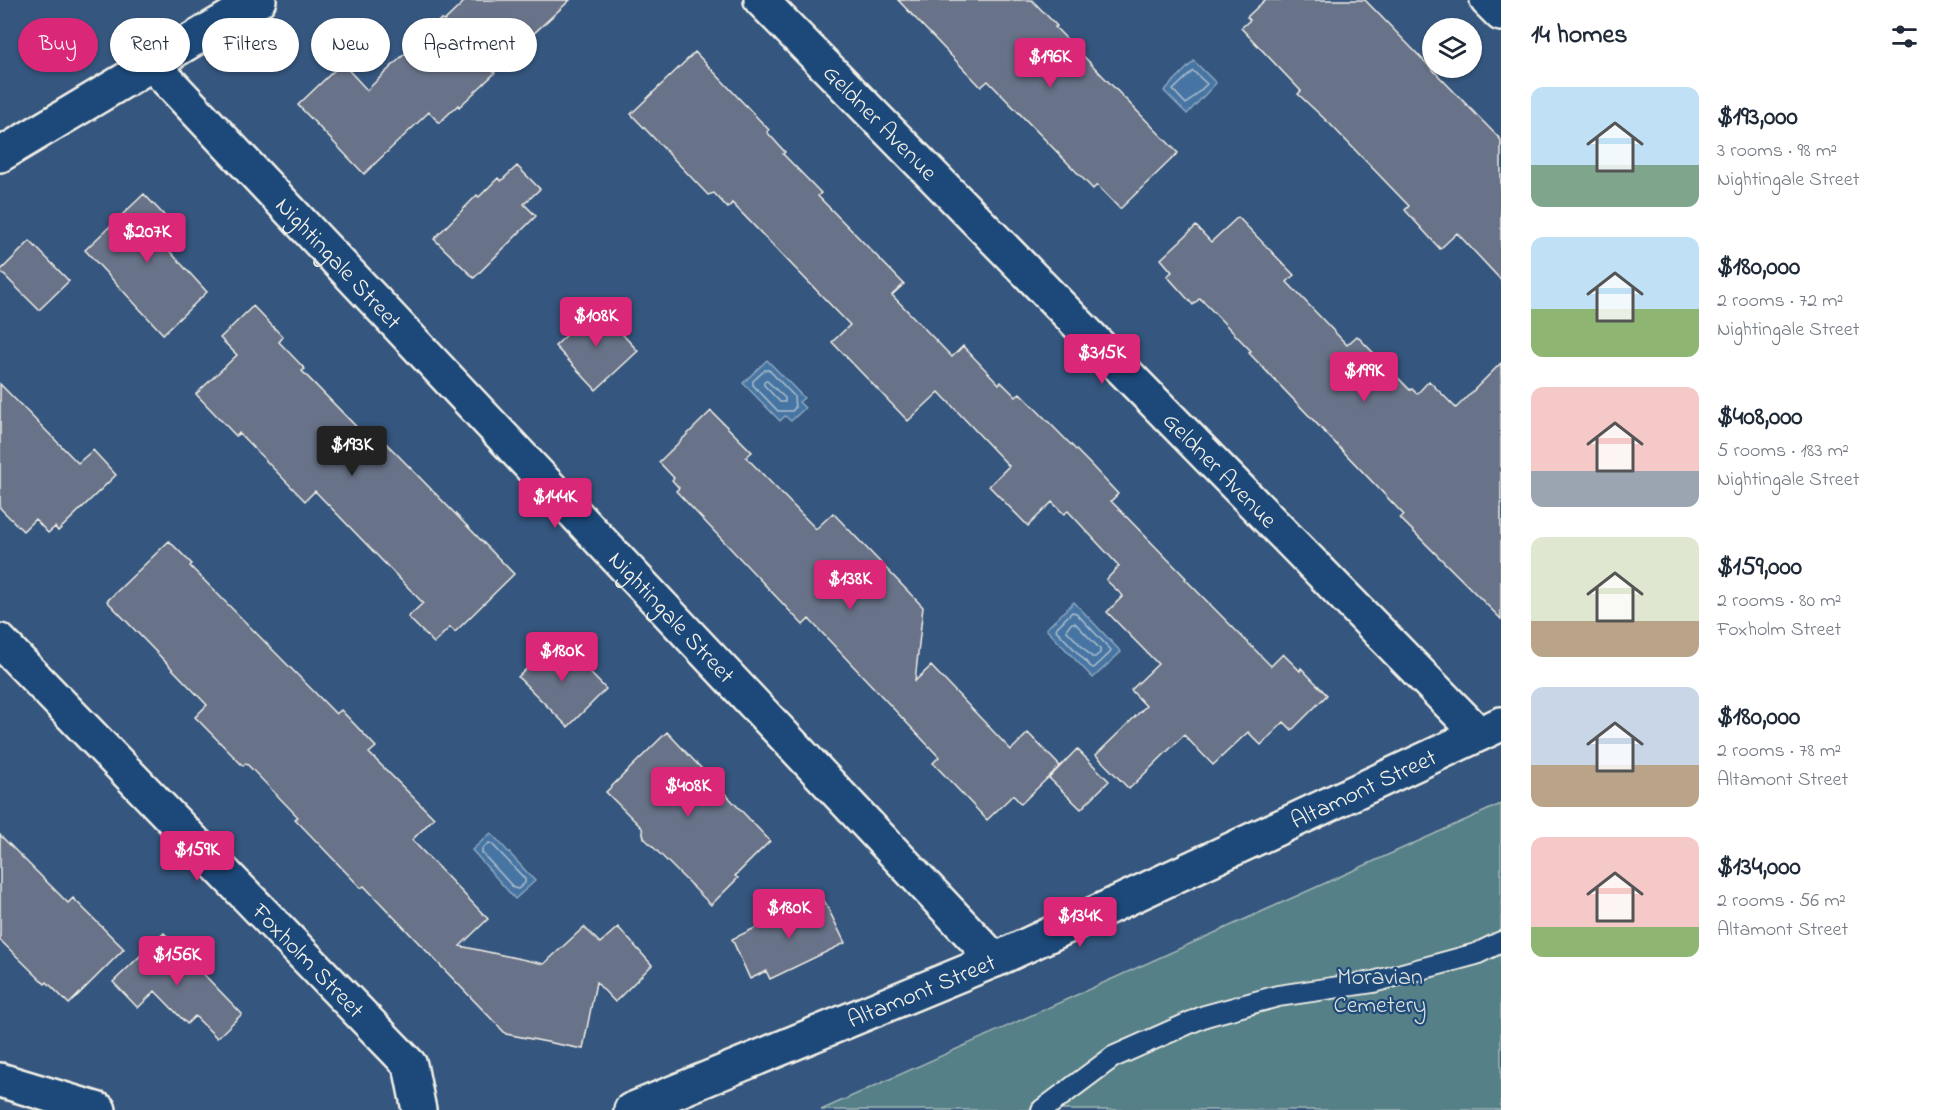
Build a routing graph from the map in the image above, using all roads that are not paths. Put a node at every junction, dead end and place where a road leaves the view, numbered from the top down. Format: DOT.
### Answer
graph roads {
  1 [pos="259,0"];
  2 [pos="761,0"];
  3 [pos="1487,0"];
  4 [pos="1501,14"];
  5 [pos="190,41"];
  6 [pos="139,72"];
  7 [pos="160,72"];
  8 [pos="0,155"];
  9 [pos="0,641"];
  10 [pos="1490,729"];
  11 [pos="1501,942"];
  12 [pos="995,960"];
  13 [pos="0,1080"];
  14 [pos="99,1110"];
  15 [pos="419,1110"];
  16 [pos="631,1110"];
  17 [pos="1042,1110"];
  1 -- 5 [label="street"];
  2 -- 10 [label="street, Geldner Avenue"];
  3 -- 4 [label="street"];
  6 -- 8 [label="street"];
  7 -- 12 [label="street, Nightingale Street"];
  9 -- 15 [label="street, Foxholm Street"];
  10 -- 12 [label="street, Altamont Street"];
  11 -- 17 [label="lane"];
  12 -- 16 [label="street, Altamont Street"];
  13 -- 14 [label="street"];
}
